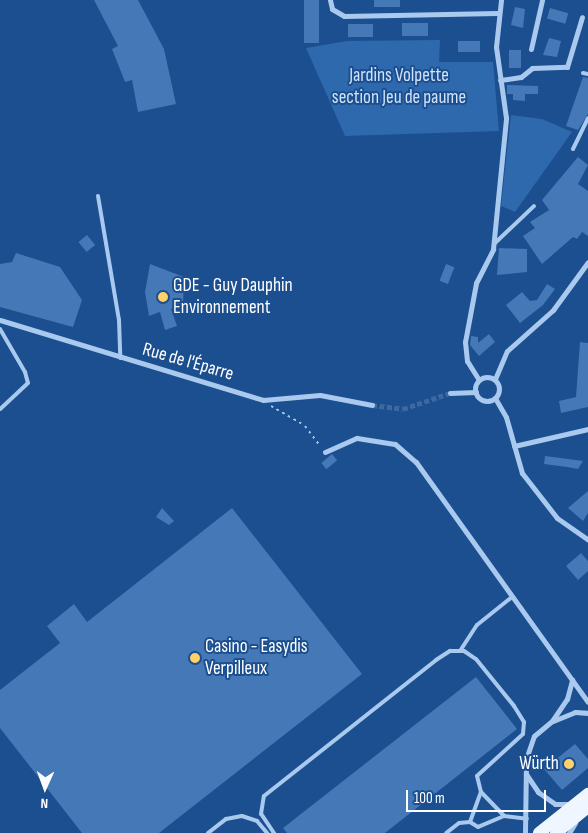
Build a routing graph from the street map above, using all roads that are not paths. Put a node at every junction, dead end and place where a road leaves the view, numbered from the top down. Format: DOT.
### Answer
graph roads {
  1 [pos="330,0"];
  2 [pos="501,0"];
  3 [pos="542,0"];
  4 [pos="498,13"];
  5 [pos="582,17"];
  6 [pos="531,49"];
  7 [pos="582,73"];
  8 [pos="588,74"];
  9 [pos="500,80"];
  10 [pos="588,118"];
  11 [pos="573,149"];
  12 [pos="98,196"];
  13 [pos="534,206"];
  14 [pos="494,244"];
  15 [pos="588,262"];
  16 [pos="0,320"];
  17 [pos="0,330"];
  18 [pos="120,358"];
  19 [pos="495,379"];
  20 [pos="479,380"];
  21 [pos="476,392"];
  22 [pos="450,393"];
  23 [pos="495,398"];
  24 [pos="372,405"];
  25 [pos="0,409"];
  26 [pos="588,429"];
  27 [pos="514,446"];
  28 [pos="325,452"];
  29 [pos="588,540"];
  30 [pos="512,597"];
  31 [pos="460,651"];
  32 [pos="572,680"];
  33 [pos="588,702"];
  34 [pos="588,713"];
  35 [pos="552,721"];
  36 [pos="526,773"];
  37 [pos="481,792"];
  38 [pos="588,794"];
  39 [pos="582,808"];
  40 [pos="504,816"];
  41 [pos="526,819"];
  42 [pos="470,822"];
  43 [pos="208,833"];
  44 [pos="267,833"];
  45 [pos="274,833"];
  46 [pos="446,833"];
  47 [pos="525,833"];
  48 [pos="538,833"];
  49 [pos="556,833"];
  50 [pos="569,833"];
  1 -- 4 [label="street"];
  2 -- 4 [label="street"];
  3 -- 6 [label="street"];
  4 -- 9 [label="street"];
  5 -- 9 [label="street"];
  7 -- 8 [label="lane"];
  9 -- 14 [label="street"];
  10 -- 11 [label="lane"];
  12 -- 18 [label="lane"];
  13 -- 14 [label="lane"];
  14 -- 20 [label="street"];
  15 -- 19 [label="street"];
  16 -- 18 [label="street, Rue de l'Éparre"];
  17 -- 25 [label="lane"];
  18 -- 24 [label="street, Rue de l'Éparre"];
  19 -- 20 [label="street"];
  19 -- 23 [label="street"];
  20 -- 21 [label="street"];
  21 -- 22 [label="street"];
  21 -- 23 [label="street"];
  23 -- 27 [label="street"];
  26 -- 27 [label="street"];
  27 -- 29 [label="street"];
  28 -- 30 [label="street"];
  30 -- 31 [label="lane"];
  30 -- 32 [label="street"];
  31 -- 37 [label="lane"];
  31 -- 45 [label="lane"];
  32 -- 33 [label="street"];
  32 -- 35 [label="street"];
  34 -- 35 [label="street"];
  35 -- 36 [label="street"];
  36 -- 39 [label="street"];
  36 -- 41 [label="street"];
  37 -- 40 [label="lane"];
  37 -- 42 [label="lane"];
  38 -- 39 [label="main road"];
  39 -- 48 [label="main road"];
  39 -- 49 [label="main road"];
  39 -- 50 [label="street"];
  40 -- 41 [label="lane"];
  40 -- 42 [label="lane"];
  41 -- 47 [label="street"];
  42 -- 46 [label="lane"];
  43 -- 44 [label="lane"];
}
